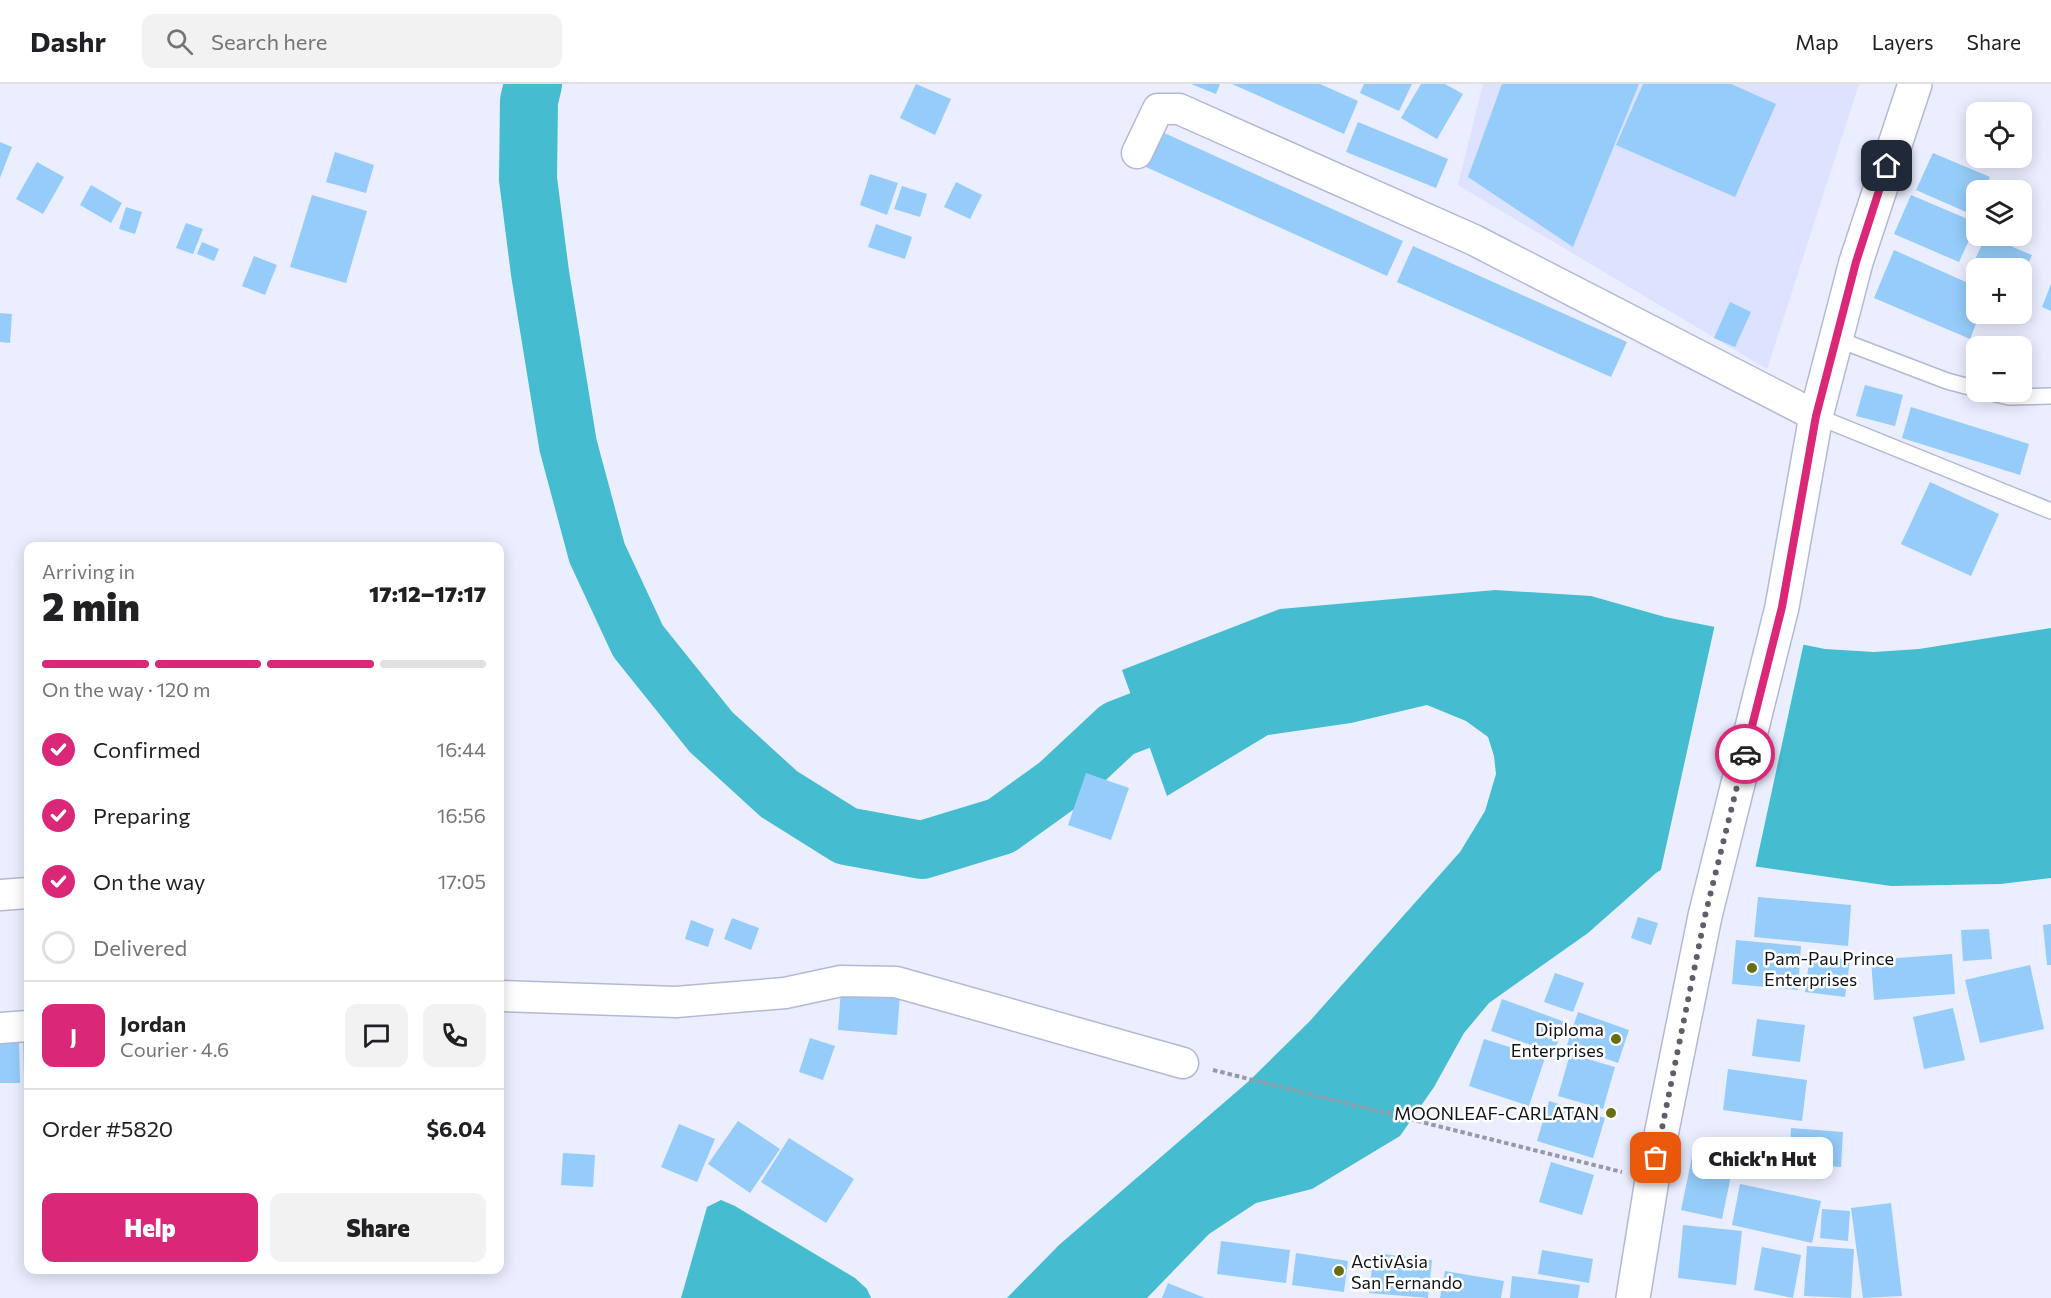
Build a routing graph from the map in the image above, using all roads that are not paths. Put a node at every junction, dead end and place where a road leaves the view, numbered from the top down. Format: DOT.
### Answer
graph roads {
  1 [pos="1915,84"];
  2 [pos="1137,153"];
  3 [pos="1837,339"];
  4 [pos="1966,386"];
  5 [pos="2032,396"];
  6 [pos="2051,396"];
  7 [pos="1816,416"];
  8 [pos="2051,511"];
  9 [pos="24,893"];
  10 [pos="0,895"];
  11 [pos="504,996"];
  12 [pos="24,1026"];
  13 [pos="0,1028"];
  14 [pos="1183,1063"];
  15 [pos="1633,1298"];
  1 -- 3 [label="main road"];
  2 -- 7 [label="street"];
  3 -- 4 [label="lane"];
  3 -- 7 [label="main road"];
  5 -- 6 [label="lane"];
  7 -- 8 [label="lane"];
  7 -- 15 [label="main road"];
  9 -- 10 [label="street"];
  11 -- 14 [label="street"];
  12 -- 13 [label="street"];
}
